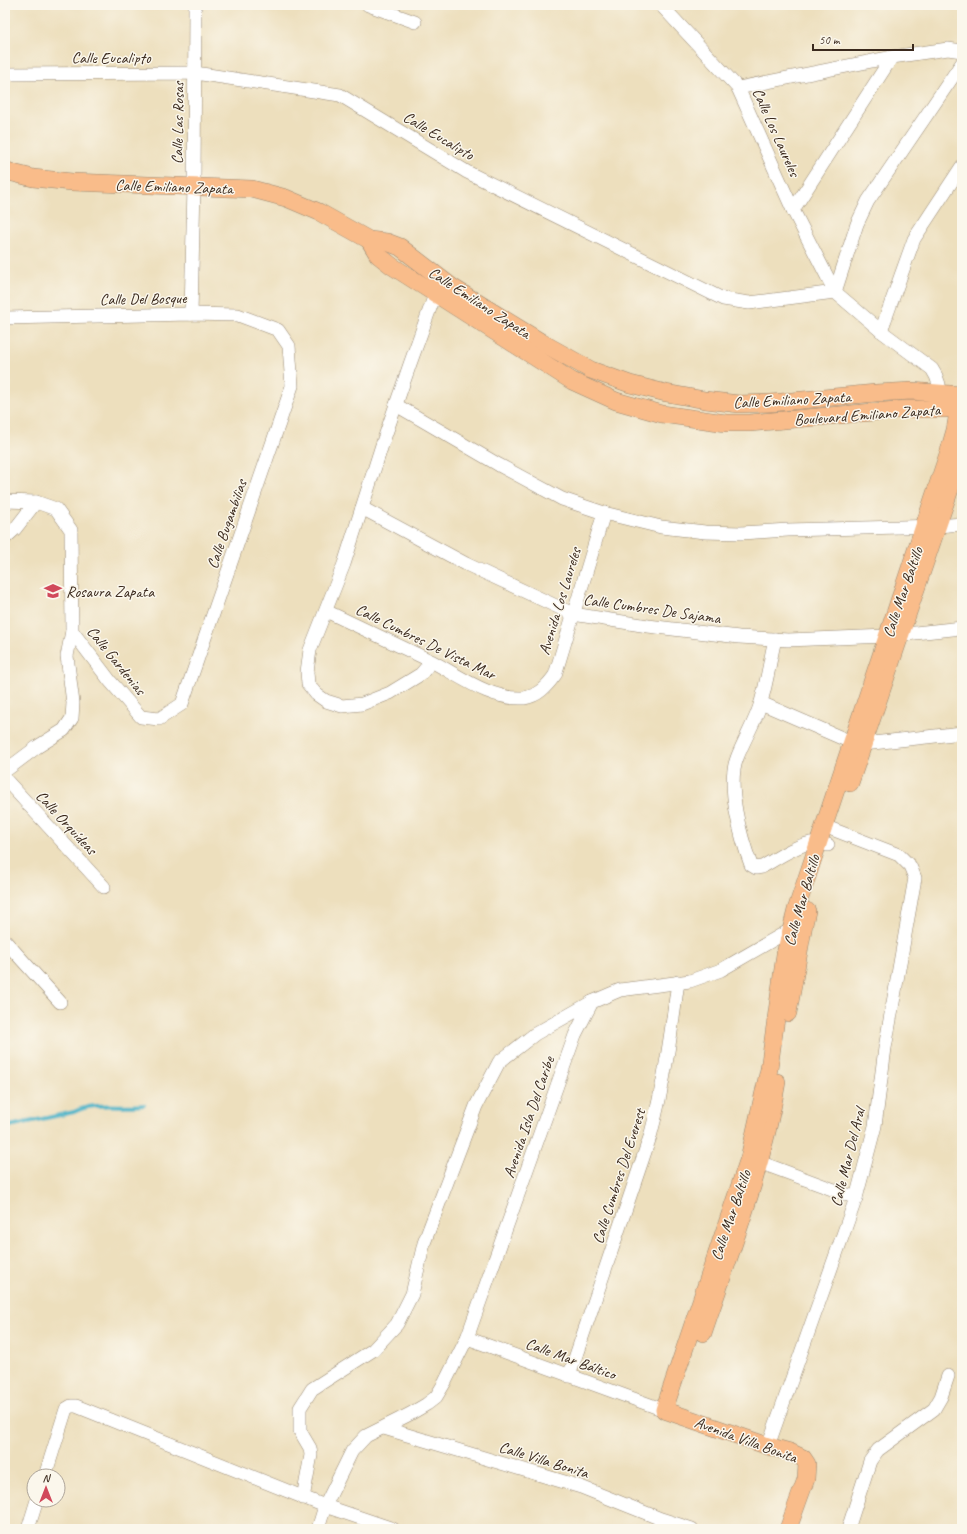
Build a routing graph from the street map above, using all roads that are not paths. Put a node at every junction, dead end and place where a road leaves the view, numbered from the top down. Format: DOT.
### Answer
graph roads {
  1 [pos="195,5"];
  2 [pos="368,5"];
  3 [pos="661,5"];
  4 [pos="415,22"];
  5 [pos="962,51"];
  6 [pos="892,57"];
  7 [pos="962,63"];
  8 [pos="195,73"];
  9 [pos="5,74"];
  10 [pos="738,88"];
  11 [pos="962,166"];
  12 [pos="5,170"];
  13 [pos="194,186"];
  14 [pos="793,210"];
  15 [pos="438,286"];
  16 [pos="835,292"];
  17 [pos="191,314"];
  18 [pos="5,318"];
  19 [pos="278,330"];
  20 [pos="880,330"];
  21 [pos="941,400"];
  22 [pos="961,400"];
  23 [pos="396,405"];
  24 [pos="962,454"];
  25 [pos="5,501"];
  26 [pos="36,502"];
  27 [pos="362,508"];
  28 [pos="604,513"];
  29 [pos="962,524"];
  30 [pos="931,526"];
  31 [pos="5,538"];
  32 [pos="326,611"];
  33 [pos="573,614"];
  34 [pos="962,628"];
  35 [pos="72,631"];
  36 [pos="894,635"];
  37 [pos="775,639"];
  38 [pos="432,662"];
  39 [pos="537,694"];
  40 [pos="761,703"];
  41 [pos="159,720"];
  42 [pos="962,733"];
  43 [pos="858,743"];
  44 [pos="5,771"];
  45 [pos="5,779"];
  46 [pos="826,836"];
  47 [pos="104,887"];
  48 [pos="796,931"];
  49 [pos="5,941"];
  50 [pos="678,982"];
  51 [pos="60,1002"];
  52 [pos="592,1002"];
  53 [pos="755,1161"];
  54 [pos="856,1198"];
  55 [pos="467,1338"];
  56 [pos="569,1376"];
  57 [pos="948,1376"];
  58 [pos="670,1412"];
  59 [pos="384,1428"];
  60 [pos="768,1446"];
  61 [pos="48,1468"];
  62 [pos="303,1498"];
  63 [pos="325,1506"];
  64 [pos="35,1508"];
  65 [pos="662,1524"];
  66 [pos="28,1529"];
  67 [pos="318,1529"];
  68 [pos="392,1529"];
  69 [pos="692,1529"];
  70 [pos="788,1529"];
  71 [pos="848,1529"];
  1 -- 8 [label="street, Calle Las Rosas"];
  2 -- 4 [label="street"];
  3 -- 10 [label="street, Calle Los Laureles"];
  5 -- 6 [label="street"];
  6 -- 10 [label="street"];
  6 -- 14 [label="street"];
  7 -- 16 [label="street"];
  8 -- 9 [label="street, Calle Eucalipto"];
  8 -- 13 [label="street, Calle Las Rosas"];
  8 -- 16 [label="street, Calle Eucalipto"];
  10 -- 14 [label="street, Calle Los Laureles"];
  11 -- 20 [label="street"];
  12 -- 13 [label="main road, Calle Emiliano Zapata"];
  13 -- 15 [label="main road, Calle Emiliano Zapata"];
  13 -- 17 [label="street, Calle Las Rosas"];
  14 -- 16 [label="street, Calle Los Laureles"];
  15 -- 21 [label="main road, Calle Emiliano Zapata"];
  15 -- 23 [label="street"];
  16 -- 20 [label="street"];
  17 -- 18 [label="street, Calle Del Bosque"];
  17 -- 19 [label="street, Calle Del Bosque"];
  19 -- 41 [label="street, Calle Bugambilias"];
  20 -- 21 [label="street"];
  21 -- 22 [label="main road, Calle Emiliano Zapata"];
  22 -- 30 [label="main road, Calle Mar Baltillo"];
  23 -- 27 [label="street"];
  23 -- 28 [label="street"];
  24 -- 30 [label="main road, Calle Mar Baltillo"];
  25 -- 26 [label="street, Calle Gardenias"];
  26 -- 31 [label="street"];
  26 -- 35 [label="street, Calle Gardenias"];
  27 -- 32 [label="street"];
  27 -- 33 [label="street, Calle Cumbres De Sajama"];
  28 -- 30 [label="street"];
  28 -- 33 [label="street, Avenida Los Laureles"];
  29 -- 30 [label="street"];
  30 -- 36 [label="main road, Calle Mar Baltillo"];
  32 -- 38 [label="street, Calle Cumbres De Vista Mar"];
  32 -- 38 [label="street"];
  33 -- 37 [label="street, Calle Cumbres De Sajama"];
  33 -- 39 [label="street, Avenida Los Laureles"];
  34 -- 36 [label="street, Calle Cumbres De Sajama"];
  35 -- 41 [label="street, Calle Gardenias"];
  35 -- 44 [label="street"];
  36 -- 37 [label="street, Calle Cumbres De Sajama"];
  36 -- 43 [label="main road, Calle Mar Baltillo"];
  37 -- 40 [label="street"];
  38 -- 39 [label="street, Calle Cumbres De Vista Mar"];
  40 -- 43 [label="street"];
  40 -- 46 [label="street"];
  42 -- 43 [label="street"];
  43 -- 46 [label="main road, Calle Mar Baltillo"];
  45 -- 47 [label="street, Calle Orquídeas"];
  46 -- 48 [label="main road, Calle Mar Baltillo"];
  46 -- 54 [label="street, Calle Mar Del Aral"];
  48 -- 50 [label="street"];
  48 -- 53 [label="main road, Calle Mar Baltillo"];
  49 -- 51 [label="street"];
  50 -- 52 [label="street"];
  50 -- 56 [label="street, Calle Cumbres Del Everest"];
  52 -- 55 [label="street, Avenida Isla Del Caribe"];
  52 -- 62 [label="street"];
  53 -- 54 [label="street"];
  53 -- 58 [label="main road, Calle Mar Baltillo"];
  54 -- 60 [label="street, Calle Mar Del Aral"];
  55 -- 56 [label="street, Calle Mar Báltico"];
  55 -- 59 [label="street, Avenida Isla Del Caribe"];
  56 -- 58 [label="street, Calle Mar Báltico"];
  57 -- 71 [label="street"];
  58 -- 60 [label="main road, Avenida Villa Bonita"];
  59 -- 63 [label="street, Avenida Isla Del Caribe"];
  59 -- 65 [label="street, Calle Villa Bonita"];
  60 -- 70 [label="main road, Avenida Villa Bonita"];
  61 -- 62 [label="street"];
  62 -- 63 [label="street"];
  63 -- 67 [label="street, Avenida Isla Del Caribe"];
  63 -- 68 [label="street"];
  64 -- 66 [label="street"];
  65 -- 69 [label="street, Calle Villa Bonita"];
}
